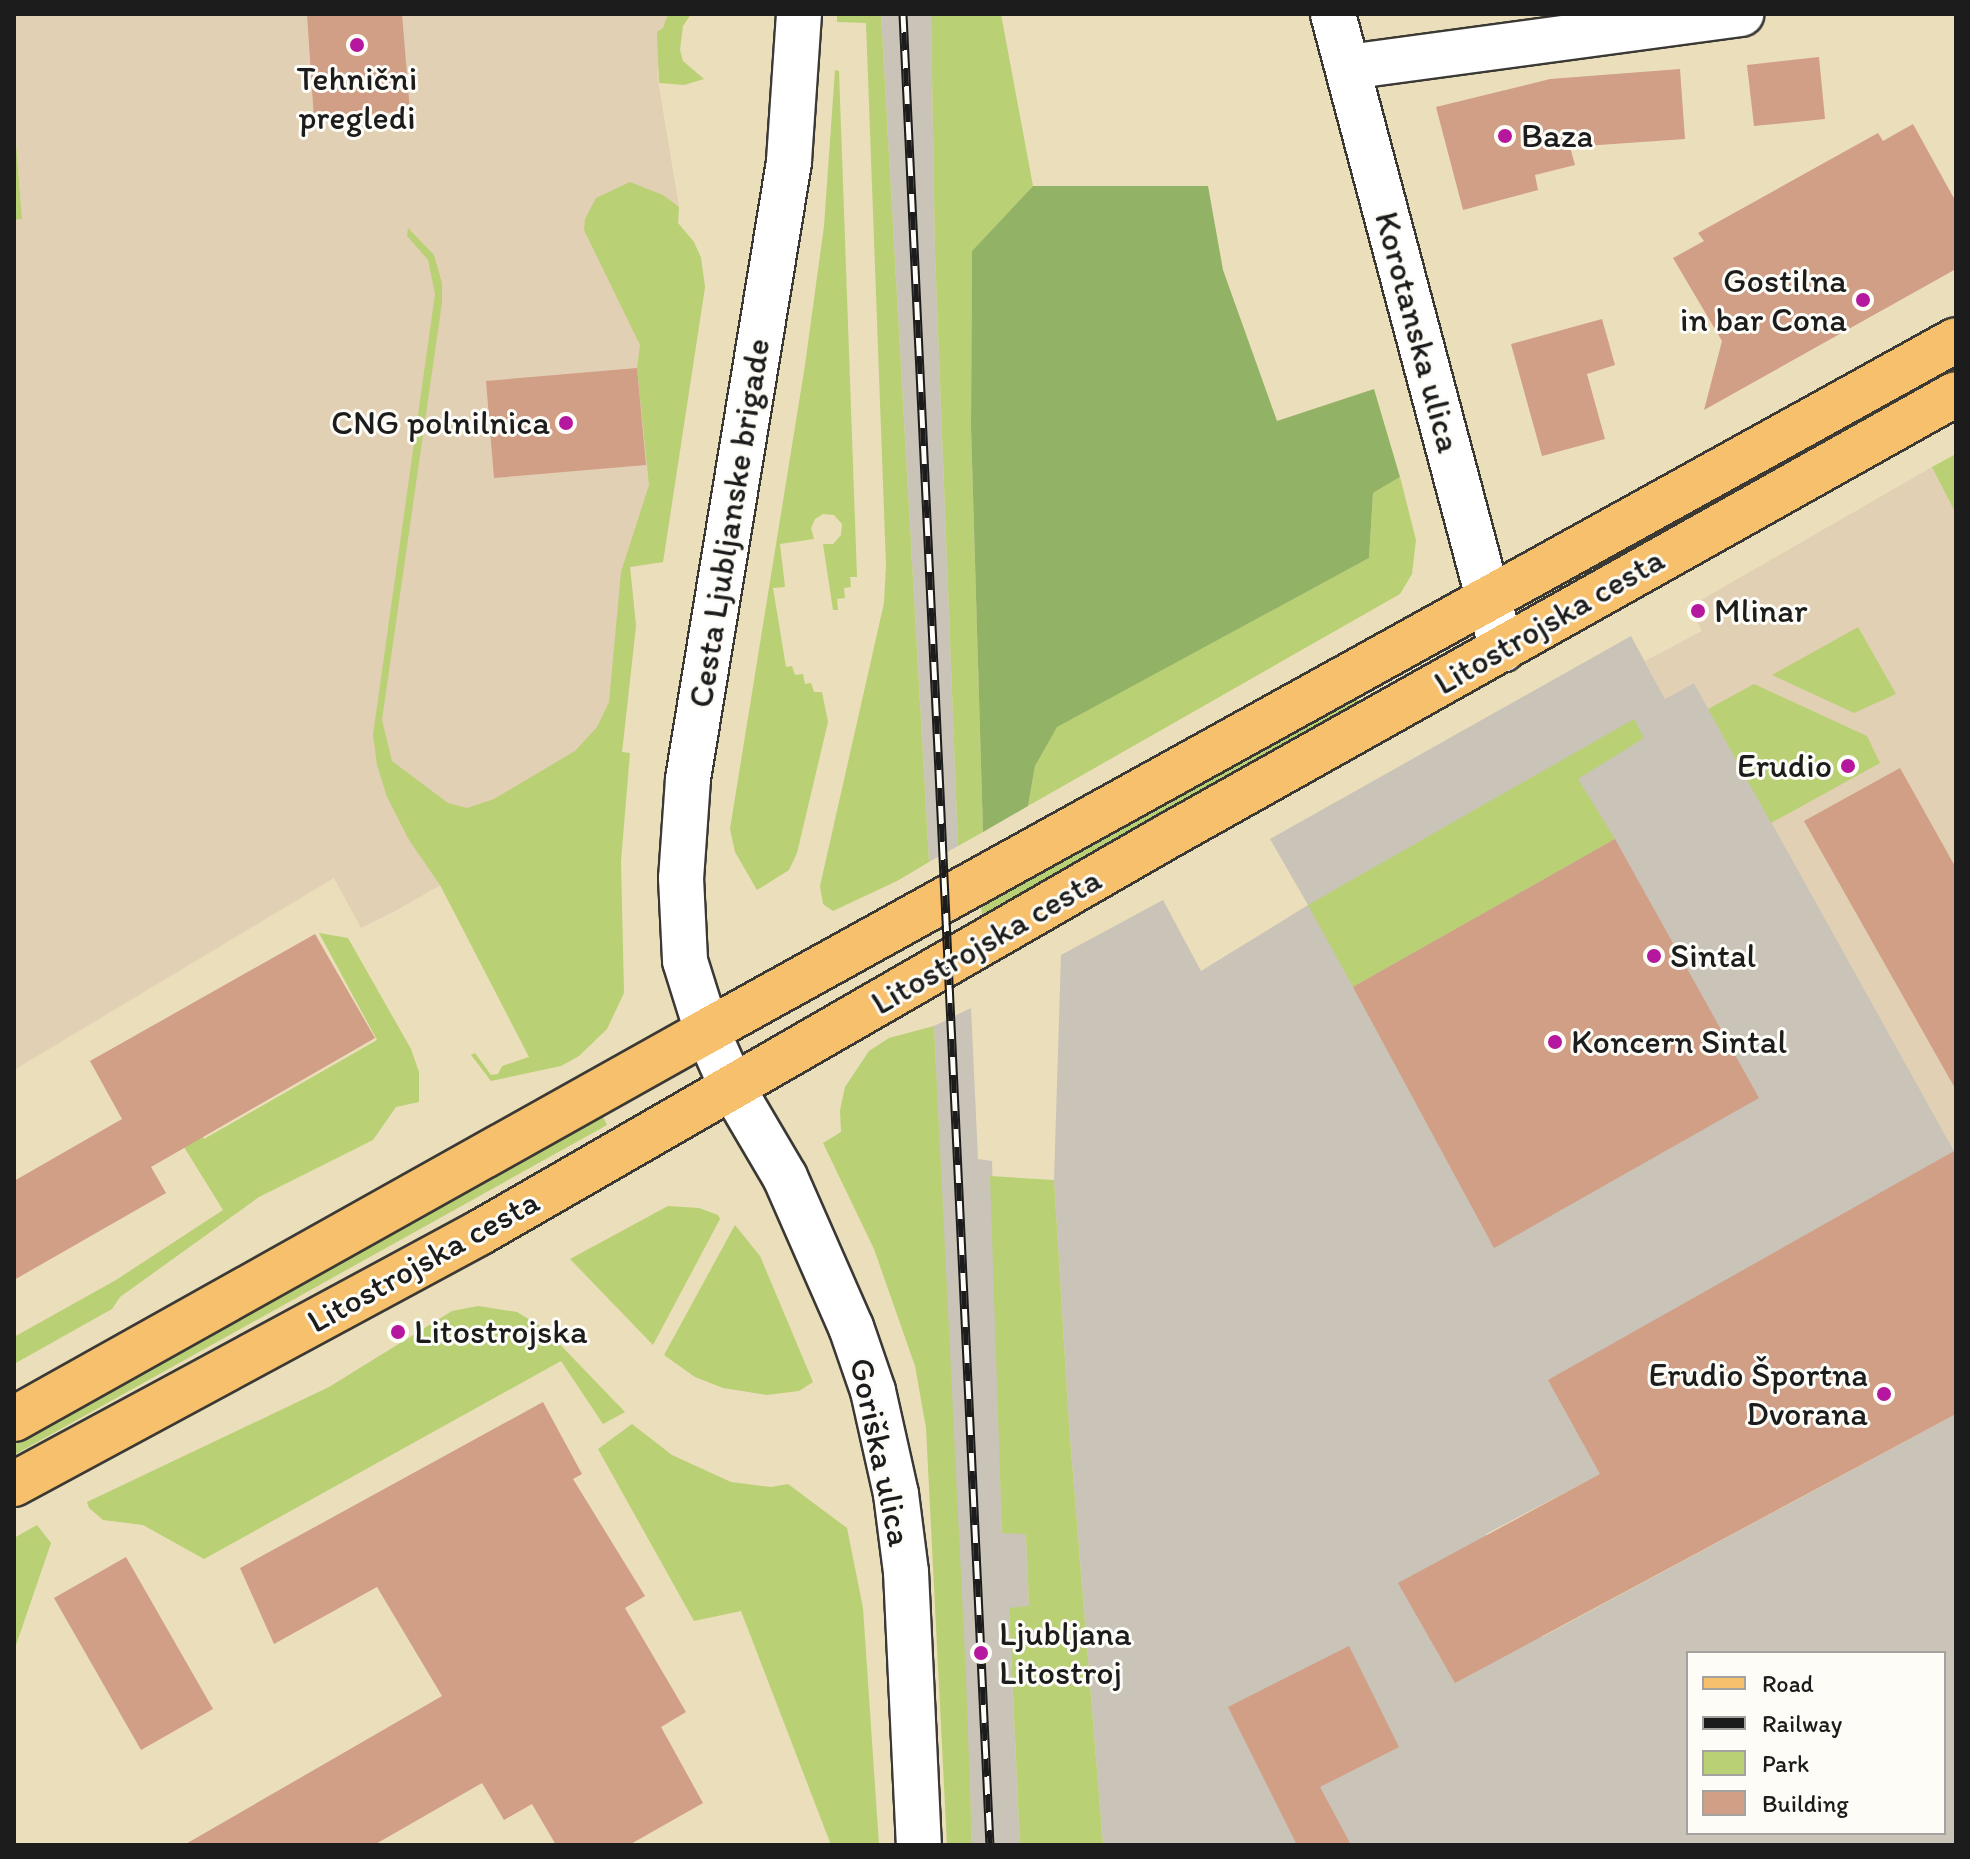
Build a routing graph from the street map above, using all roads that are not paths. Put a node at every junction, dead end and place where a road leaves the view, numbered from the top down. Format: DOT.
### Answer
graph roads {
  1 [pos="799,14"];
  2 [pos="1333,14"];
  3 [pos="1741,14"];
  4 [pos="1348,67"];
  5 [pos="1956,340"];
  6 [pos="1956,394"];
  7 [pos="1488,598"];
  8 [pos="1502,650"];
  9 [pos="1376,660"];
  10 [pos="1401,705"];
  11 [pos="707,1031"];
  12 [pos="732,1087"];
  13 [pos="14,1419"];
  14 [pos="14,1484"];
  15 [pos="919,1845"];
  1 -- 11 [label="street, Cesta Ljubljanske brigade"];
  2 -- 4 [label="street, Korotanska ulica"];
  3 -- 4 [label="street"];
  4 -- 7 [label="street, Korotanska ulica"];
  5 -- 7 [label="main road, Litostrojska cesta"];
  6 -- 8 [label="main road, Litostrojska cesta"];
  7 -- 8 [label="street, Korotanska ulica"];
  7 -- 9 [label="main road, Litostrojska cesta"];
  8 -- 10 [label="main road, Litostrojska cesta"];
  9 -- 10 [label="main road"];
  9 -- 11 [label="main road, Litostrojska cesta"];
  10 -- 12 [label="main road, Litostrojska cesta"];
  11 -- 12 [label="street, Cesta Ljubljanske brigade"];
  11 -- 13 [label="main road, Litostrojska cesta"];
  12 -- 14 [label="main road, Litostrojska cesta"];
  12 -- 15 [label="street, Goriška ulica"];
}
